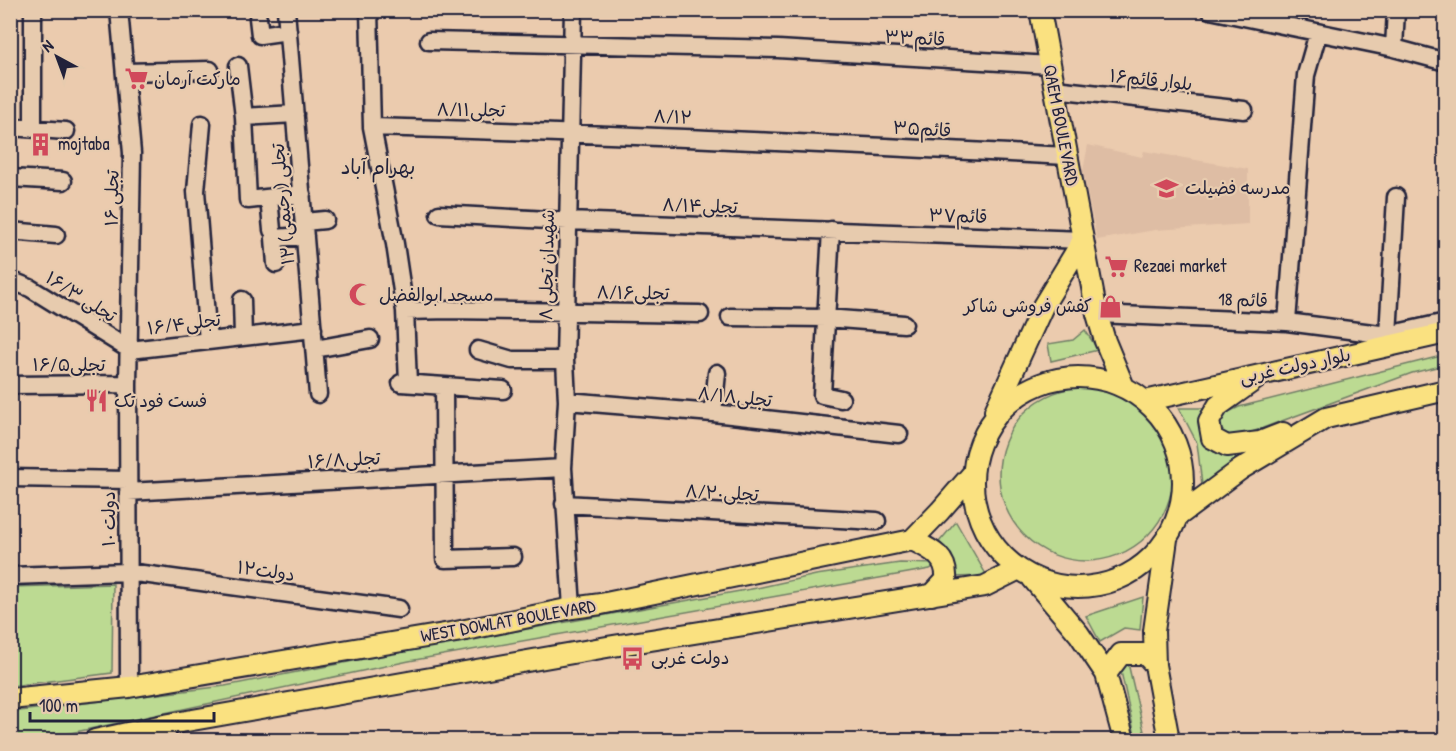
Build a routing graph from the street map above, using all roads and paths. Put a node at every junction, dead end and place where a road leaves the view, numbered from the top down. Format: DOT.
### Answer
graph roads {
  1 [pos="33,10"];
  2 [pos="119,10"];
  3 [pos="286,10"];
  4 [pos="369,10"];
  5 [pos="573,10"];
  6 [pos="1040,10"];
  7 [pos="1210,10"];
  8 [pos="1396,10"];
  9 [pos="258,18"];
  10 [pos="288,31"];
  11 [pos="1318,33"];
  12 [pos="429,41"];
  13 [pos="573,45"];
  14 [pos="1394,48"];
  15 [pos="1446,62"];
  16 [pos="1050,65"];
  17 [pos="238,66"];
  18 [pos="210,70"];
  19 [pos="125,72"];
  20 [pos="1054,89"];
  21 [pos="1244,110"];
  22 [pos="295,114"];
  23 [pos="244,117"];
  24 [pos="202,124"];
  25 [pos="10,127"];
  26 [pos="372,127"];
  27 [pos="33,128"];
  28 [pos="66,131"];
  29 [pos="570,132"];
  30 [pos="775,140"];
  31 [pos="1067,156"];
  32 [pos="10,178"];
  33 [pos="63,181"];
  34 [pos="302,194"];
  35 [pos="1396,197"];
  36 [pos="269,198"];
  37 [pos="439,214"];
  38 [pos="325,220"];
  39 [pos="567,221"];
  40 [pos="305,229"];
  41 [pos="272,230"];
  42 [pos="831,230"];
  43 [pos="10,231"];
  44 [pos="56,235"];
  45 [pos="1083,240"];
  46 [pos="276,264"];
  47 [pos="10,280"];
  48 [pos="242,300"];
  49 [pos="405,311"];
  50 [pos="566,312"];
  51 [pos="700,314"];
  52 [pos="1097,314"];
  53 [pos="730,317"];
  54 [pos="826,318"];
  55 [pos="1287,322"];
  56 [pos="1446,322"];
  57 [pos="904,324"];
  58 [pos="313,329"];
  59 [pos="1446,333"];
  60 [pos="1388,335"];
  61 [pos="243,337"];
  62 [pos="370,339"];
  63 [pos="208,341"];
  64 [pos="315,349"];
  65 [pos="130,350"];
  66 [pos="478,350"];
  67 [pos="565,360"];
  68 [pos="1266,373"];
  69 [pos="717,374"];
  70 [pos="128,384"];
  71 [pos="10,385"];
  72 [pos="444,386"];
  73 [pos="1124,387"];
  74 [pos="503,390"];
  75 [pos="1446,390"];
  76 [pos="318,394"];
  77 [pos="841,399"];
  78 [pos="567,401"];
  79 [pos="1145,401"];
  80 [pos="713,413"];
  81 [pos="1326,418"];
  82 [pos="989,426"];
  83 [pos="899,434"];
  84 [pos="563,468"];
  85 [pos="973,472"];
  86 [pos="444,474"];
  87 [pos="10,478"];
  88 [pos="128,486"];
  89 [pos="565,512"];
  90 [pos="1178,516"];
  91 [pos="877,521"];
  92 [pos="1167,539"];
  93 [pos="912,540"];
  94 [pos="513,557"];
  95 [pos="128,572"];
  96 [pos="1024,574"];
  97 [pos="10,576"];
  98 [pos="932,595"];
  99 [pos="572,608"];
  100 [pos="399,609"];
  101 [pos="1155,665"];
  102 [pos="1106,674"];
  103 [pos="129,687"];
  104 [pos="10,699"];
  105 [pos="166,733"];
  106 [pos="94,741"];
  107 [pos="1124,741"];
  108 [pos="1169,741"];
  1 -- 27 [label="street"];
  2 -- 19 [label="street, ۱۶ تجلی"];
  3 -- 10 [label="street, ۱۲ تجلی (رحیمی)"];
  4 -- 26 [label="street"];
  5 -- 13 [label="street, شهیدان تجلی ۸"];
  6 -- 16 [label="main road, QAEM BOULEVARD"];
  7 -- 11 [label="street"];
  8 -- 14 [label="street"];
  9 -- 10 [label="street"];
  10 -- 22 [label="street, ۱۲ تجلی (رحیمی)"];
  11 -- 14 [label="street"];
  11 -- 55 [label="street"];
  12 -- 13 [label="street, قائم۳۳"];
  13 -- 16 [label="street, قائم۳۳"];
  13 -- 29 [label="street, شهیدان تجلی ۸"];
  14 -- 15 [label="street"];
  16 -- 20 [label="main road, QAEM BOULEVARD"];
  17 -- 23 [label="street"];
  18 -- 19 [label="street"];
  19 -- 65 [label="street, ۱۶ تجلی"];
  20 -- 21 [label="street, بلوار قائم۱۶"];
  20 -- 31 [label="main road, QAEM BOULEVARD"];
  22 -- 23 [label="street"];
  22 -- 34 [label="street, ۱۲ تجلی (رحیمی)"];
  23 -- 36 [label="street"];
  24 -- 63 [label="street"];
  25 -- 27 [label="street"];
  26 -- 29 [label="street, تجلی۸/۱۱"];
  26 -- 49 [label="street"];
  27 -- 28 [label="street"];
  29 -- 30 [label="street, ۸/۱۲"];
  29 -- 39 [label="street, شهیدان تجلی ۸"];
  30 -- 31 [label="street, قائم۳۵"];
  31 -- 45 [label="main road, QAEM BOULEVARD"];
  32 -- 33 [label="street"];
  34 -- 36 [label="street"];
  34 -- 40 [label="street, ۱۲ تجلی (رحیمی)"];
  35 -- 60 [label="street"];
  36 -- 41 [label="street"];
  37 -- 39 [label="street, تجلی۸‌/۱۴"];
  38 -- 40 [label="street"];
  39 -- 42 [label="street, تجلی۸‌/۱۴"];
  39 -- 50 [label="street, شهیدان تجلی ۸"];
  40 -- 46 [label="street"];
  40 -- 58 [label="street, ۱۲ تجلی (رحیمی)"];
  42 -- 45 [label="street, قائم۳۷"];
  42 -- 54 [label="street"];
  43 -- 44 [label="street"];
  45 -- 52 [label="main road, QAEM BOULEVARD"];
  45 -- 82 [label="main road"];
  47 -- 65 [label="street, ۱۶/۳ تجلی"];
  48 -- 61 [label="street"];
  49 -- 50 [label="street, تجلی۸/۱۶"];
  49 -- 72 [label="street"];
  50 -- 51 [label="street, تجلی۸/۱۶"];
  50 -- 67 [label="street, شهیدان تجلی ۸"];
  52 -- 55 [label="street, 18 قائم"];
  52 -- 73 [label="main road, QAEM BOULEVARD"];
  53 -- 54 [label="street"];
  54 -- 57 [label="street"];
  54 -- 77 [label="street"];
  55 -- 60 [label="street, 18 قائم"];
  56 -- 60 [label="street, 18 قائم"];
  58 -- 61 [label="street, تجلی۱۶/۴"];
  58 -- 64 [label="street, ۱۲ تجلی (رحیمی)"];
  59 -- 68 [label="main road, بلوار دولت غربی"];
  61 -- 63 [label="street, تجلی۱۶/۴"];
  62 -- 64 [label="street"];
  63 -- 65 [label="street, تجلی۱۶/۴"];
  64 -- 76 [label="street, ۱۲ تجلی (رحیمی)"];
  65 -- 70 [label="street, ۱۰ دولت"];
  66 -- 67 [label="street"];
  67 -- 78 [label="street, شهیدان تجلی ۸"];
  68 -- 79 [label="main road, بلوار دولت غربی"];
  68 -- 81 [label="main road"];
  69 -- 80 [label="street"];
  70 -- 71 [label="street, تجلی۱۶/۵"];
  70 -- 88 [label="street, ۱۰ دولت"];
  72 -- 74 [label="street"];
  72 -- 86 [label="street"];
  73 -- 79 [label="main road"];
  73 -- 82 [label="main road"];
  75 -- 81 [label="main road"];
  78 -- 80 [label="street, تجلی۸/۱۸"];
  78 -- 84 [label="street, شهیدان تجلی ۸"];
  79 -- 90 [label="main road"];
  80 -- 83 [label="street, تجلی۸/۱۸"];
  81 -- 90 [label="main road"];
  82 -- 85 [label="main road"];
  84 -- 86 [label="street, تجلی۱۶/۸"];
  84 -- 89 [label="street, شهیدان تجلی ۸"];
  85 -- 93 [label="main road"];
  85 -- 96 [label="main road"];
  86 -- 88 [label="street, تجلی۱۶/۸"];
  86 -- 94 [label="street"];
  87 -- 88 [label="street, تجلی۱۶/۸"];
  88 -- 95 [label="street, ۱۰ دولت"];
  89 -- 91 [label="street, تجلی۸/۲۰"];
  89 -- 99 [label="street, شهیدان تجلی ۸"];
  90 -- 92 [label="main road"];
  92 -- 96 [label="main road"];
  92 -- 101 [label="main road"];
  93 -- 98 [label="main road"];
  93 -- 99 [label="main road, WEST DOWLAT BOULEVARD"];
  95 -- 97 [label="street, ۱۲دولت"];
  95 -- 100 [label="street, ۱۲دولت"];
  95 -- 103 [label="street, ۱۰ دولت"];
  96 -- 98 [label="main road"];
  96 -- 102 [label="main road"];
  98 -- 105 [label="main road"];
  99 -- 103 [label="main road, WEST DOWLAT BOULEVARD"];
  101 -- 102 [label="main road"];
  101 -- 108 [label="main road"];
  102 -- 107 [label="main road"];
  103 -- 104 [label="main road, WEST DOWLAT BOULEVARD"];
  105 -- 106 [label="main road"];
}
